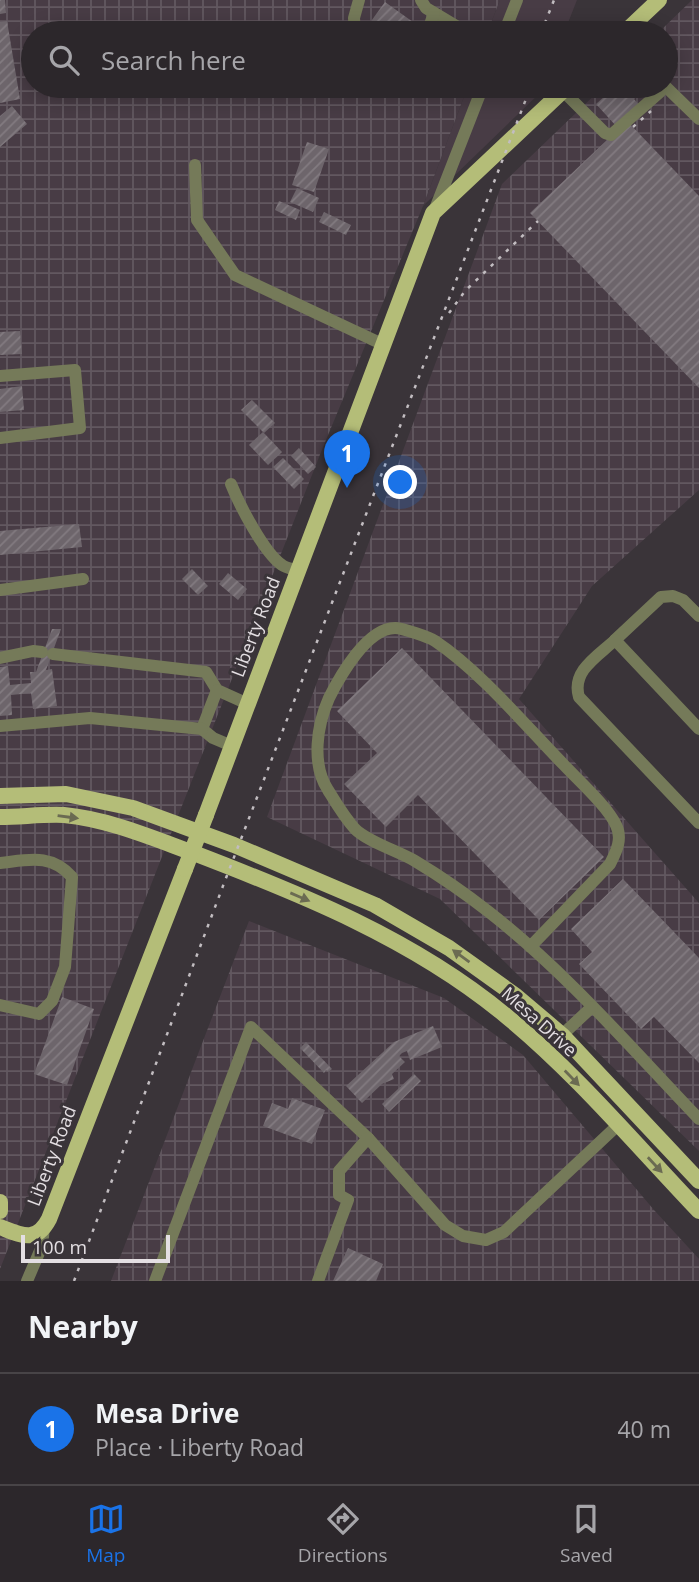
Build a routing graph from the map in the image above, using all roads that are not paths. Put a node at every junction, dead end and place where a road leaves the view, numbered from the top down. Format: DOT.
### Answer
graph roads {
  1 [pos="359,0"];
  2 [pos="421,0"];
  3 [pos="517,0"];
  4 [pos="659,0"];
  5 [pos="434,13"];
  6 [pos="354,21"];
  7 [pos="431,21"];
  8 [pos="448,21"];
  9 [pos="509,21"];
  10 [pos="637,21"];
  11 [pos="478,98"];
  12 [pos="554,98"];
  13 [pos="574,98"];
  14 [pos="653,98"];
  15 [pos="676,98"];
  16 [pos="699,119"];
  17 [pos="195,165"];
  18 [pos="433,213"];
  19 [pos="382,344"];
  20 [pos="0,376"];
  21 [pos="0,438"];
  22 [pos="230,484"];
  23 [pos="298,571"];
  24 [pos="83,579"];
  25 [pos="0,590"];
  26 [pos="699,617"];
  27 [pos="615,640"];
  28 [pos="0,658"];
  29 [pos="217,690"];
  30 [pos="248,704"];
  31 [pos="0,726"];
  32 [pos="202,729"];
  33 [pos="699,729"];
  34 [pos="232,746"];
  35 [pos="0,796"];
  36 [pos="0,817"];
  37 [pos="699,823"];
  38 [pos="0,863"];
  39 [pos="530,947"];
  40 [pos="0,1005"];
  41 [pos="592,1007"];
  42 [pos="562,1035"];
  43 [pos="546,1051"];
  44 [pos="631,1111"];
  45 [pos="699,1119"];
  46 [pos="618,1125"];
  47 [pos="368,1138"];
  48 [pos="699,1181"];
  49 [pos="0,1202"];
  50 [pos="697,1205"];
  51 [pos="0,1211"];
  52 [pos="0,1227"];
  53 [pos="44,1227"];
  54 [pos="27,1281"];
  55 [pos="155,1281"];
  56 [pos="318,1281"];
  1 -- 6 [label="street"];
  2 -- 5 [label="street"];
  3 -- 9 [label="street"];
  4 -- 10 [label="main road"];
  5 -- 7 [label="street"];
  5 -- 8 [label="street"];
  11 -- 18 [label="street"];
  12 -- 18 [label="main road, Liberty Road"];
  13 -- 14 [label="street"];
  15 -- 16 [label="street"];
  17 -- 19 [label="street"];
  18 -- 19 [label="main road, Liberty Road"];
  19 -- 23 [label="main road, Liberty Road"];
  20 -- 21 [label="street"];
  22 -- 23 [label="street"];
  23 -- 30 [label="main road, Liberty Road"];
  24 -- 25 [label="street"];
  26 -- 27 [label="street"];
  27 -- 33 [label="street"];
  27 -- 37 [label="street"];
  28 -- 29 [label="street"];
  29 -- 30 [label="street"];
  29 -- 32 [label="street"];
  30 -- 34 [label="main road, Liberty Road"];
  31 -- 32 [label="street"];
  32 -- 34 [label="street"];
  34 -- 53 [label="main road, Liberty Road, bridge"];
  42 -- 35 [label="main road, Mesa Drive, one-way"];
  36 -- 43 [label="main road, Mesa Drive, one-way"];
  38 -- 40 [label="street"];
  39 -- 39 [label="street"];
  39 -- 41 [label="street"];
  41 -- 42 [label="street"];
  41 -- 45 [label="street"];
  42 -- 43 [label="main road"];
  42 -- 44 [label="main road, Mesa Drive"];
  43 -- 46 [label="main road, Mesa Drive, one-way"];
  44 -- 46 [label="main road"];
  44 -- 48 [label="main road, Mesa Drive"];
  46 -- 47 [label="street"];
  46 -- 50 [label="main road, Mesa Drive, one-way"];
  47 -- 55 [label="street"];
  47 -- 56 [label="street"];
  49 -- 51 [label="main road"];
  52 -- 53 [label="main road, Liberty Road"];
  53 -- 54 [label="street, Liberty Road"];
}
